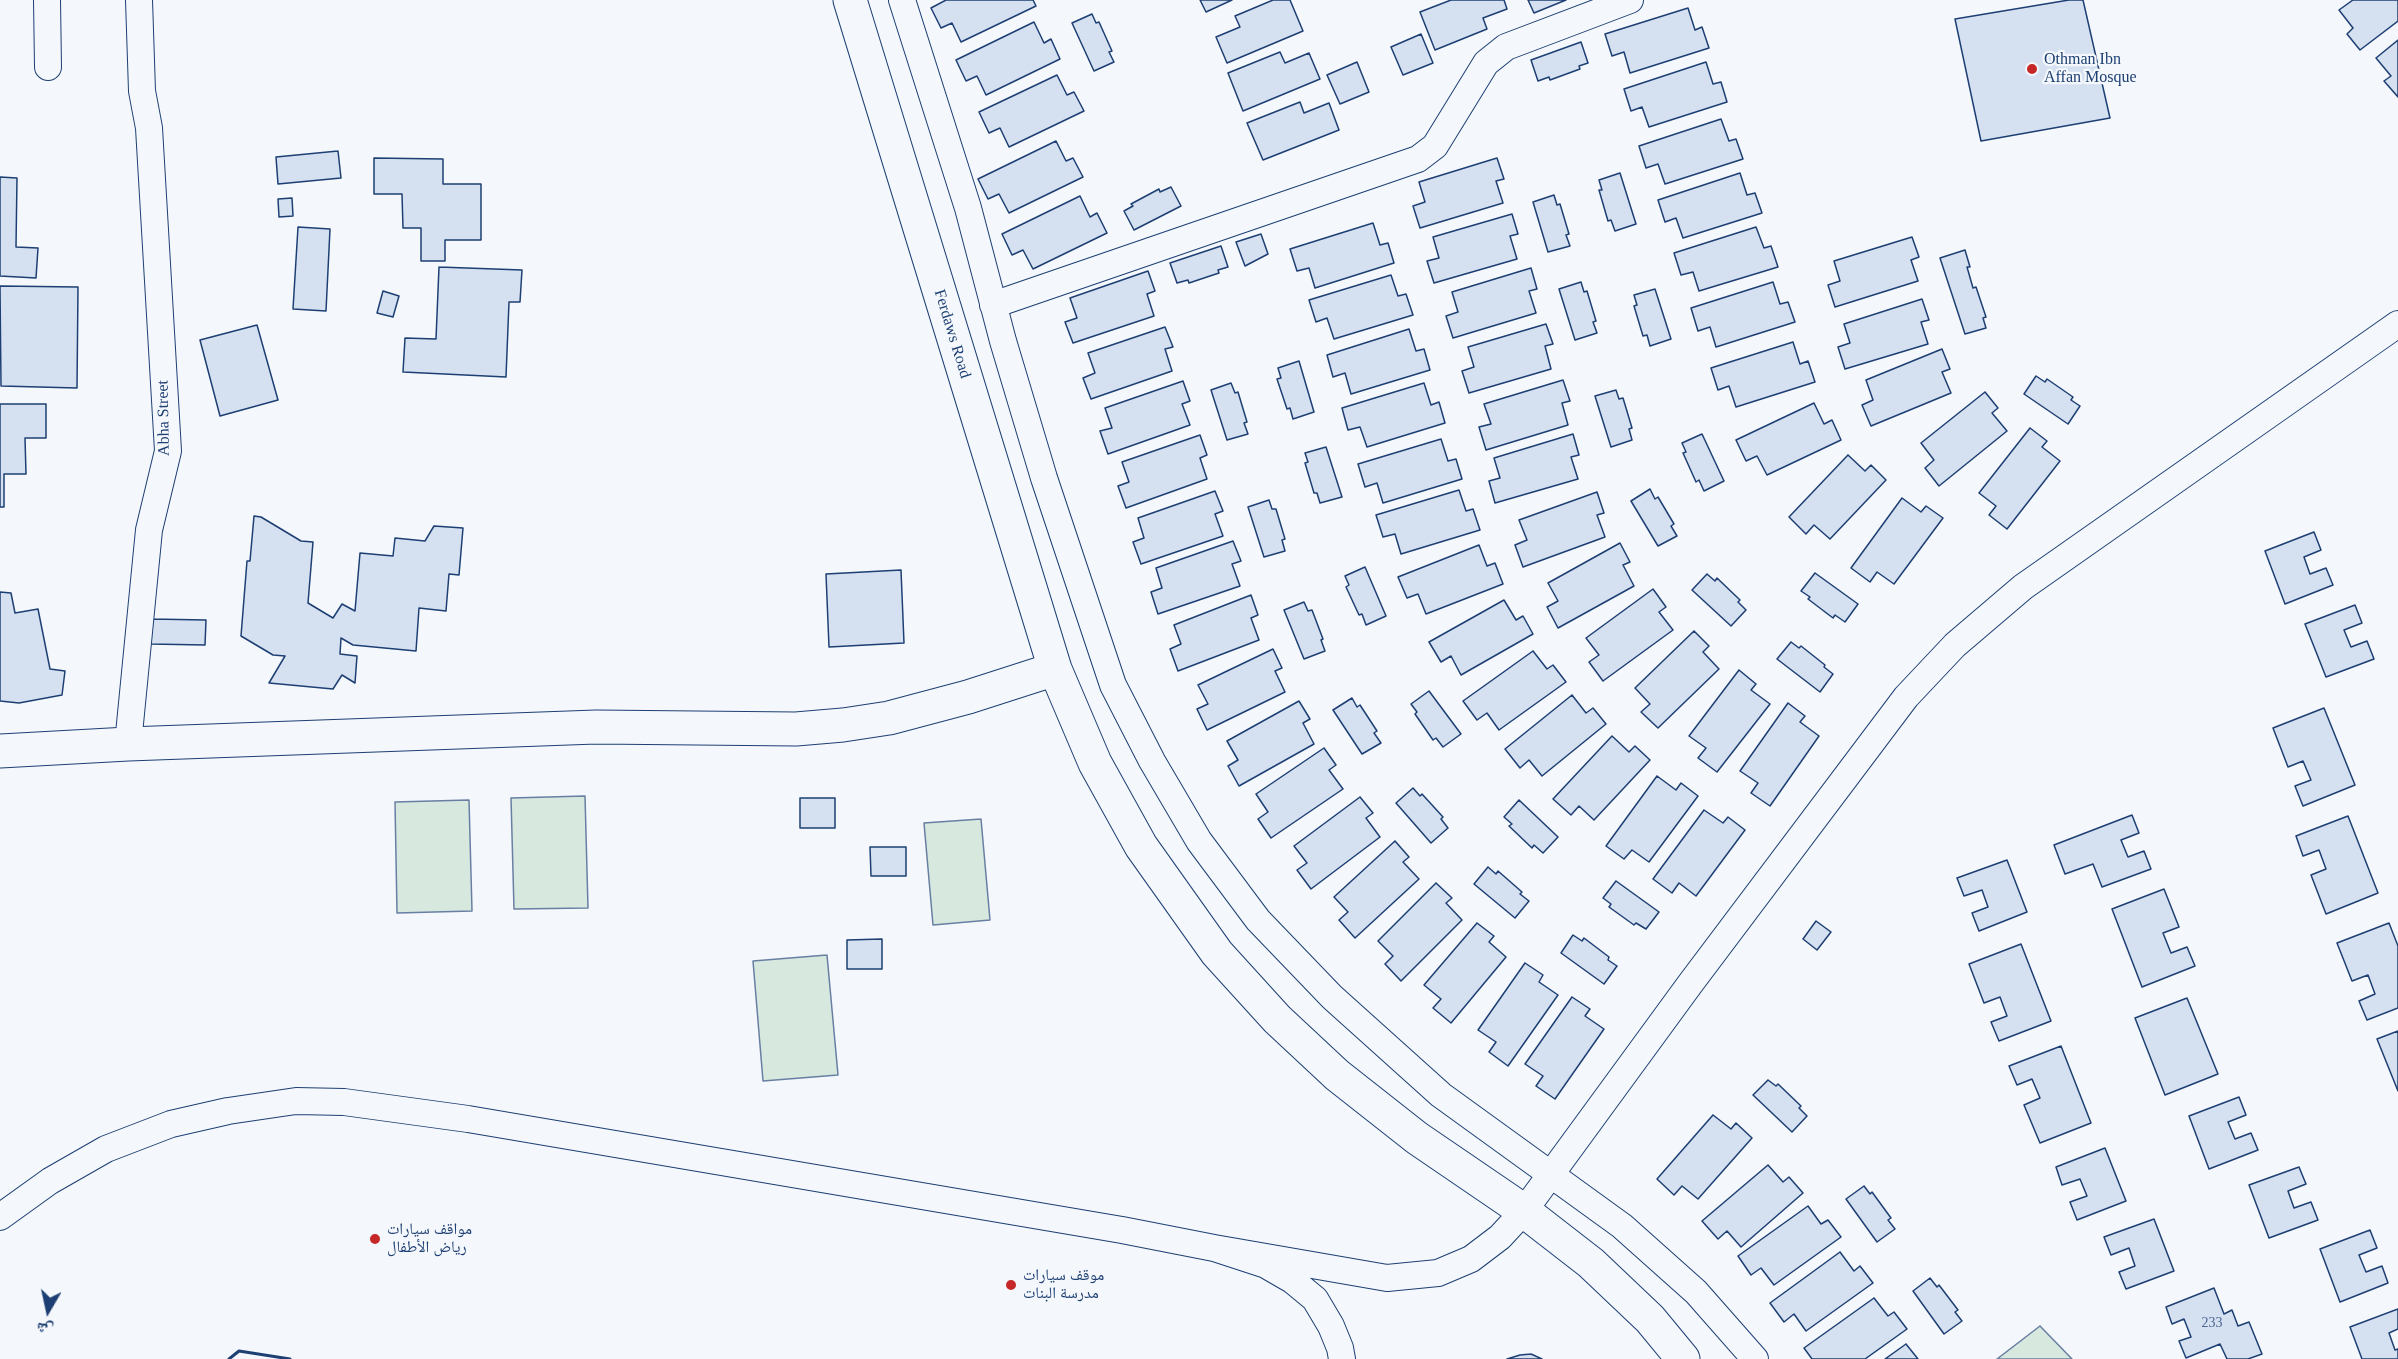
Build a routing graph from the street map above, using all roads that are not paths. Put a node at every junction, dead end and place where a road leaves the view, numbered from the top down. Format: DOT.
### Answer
graph roads {
  1 [pos="47,0"];
  2 [pos="139,0"];
  3 [pos="850,0"];
  4 [pos="902,0"];
  5 [pos="1629,0"];
  6 [pos="48,67"];
  7 [pos="993,305"];
  8 [pos="2398,324"];
  9 [pos="1055,669"];
  10 [pos="128,744"];
  11 [pos="0,751"];
  12 [pos="1551,1174"];
  13 [pos="1524,1211"];
  14 [pos="0,1217"];
  15 [pos="1214,1248"];
  16 [pos="1342,1359"];
  17 [pos="1683,1359"];
  18 [pos="1755,1359"];
  1 -- 6 [label="street"];
  2 -- 10 [label="street, Abha Street"];
  3 -- 9 [label="street, Ferdaws Road"];
  4 -- 7 [label="street"];
  5 -- 7 [label="street"];
  7 -- 12 [label="street"];
  8 -- 12 [label="street"];
  9 -- 10 [label="street"];
  9 -- 13 [label="street, Ferdaws Road"];
  10 -- 11 [label="street"];
  12 -- 13 [label="street"];
  12 -- 18 [label="street"];
  13 -- 15 [label="street"];
  13 -- 17 [label="street, Ferdaws Road"];
  14 -- 15 [label="street"];
  15 -- 16 [label="street"];
}
